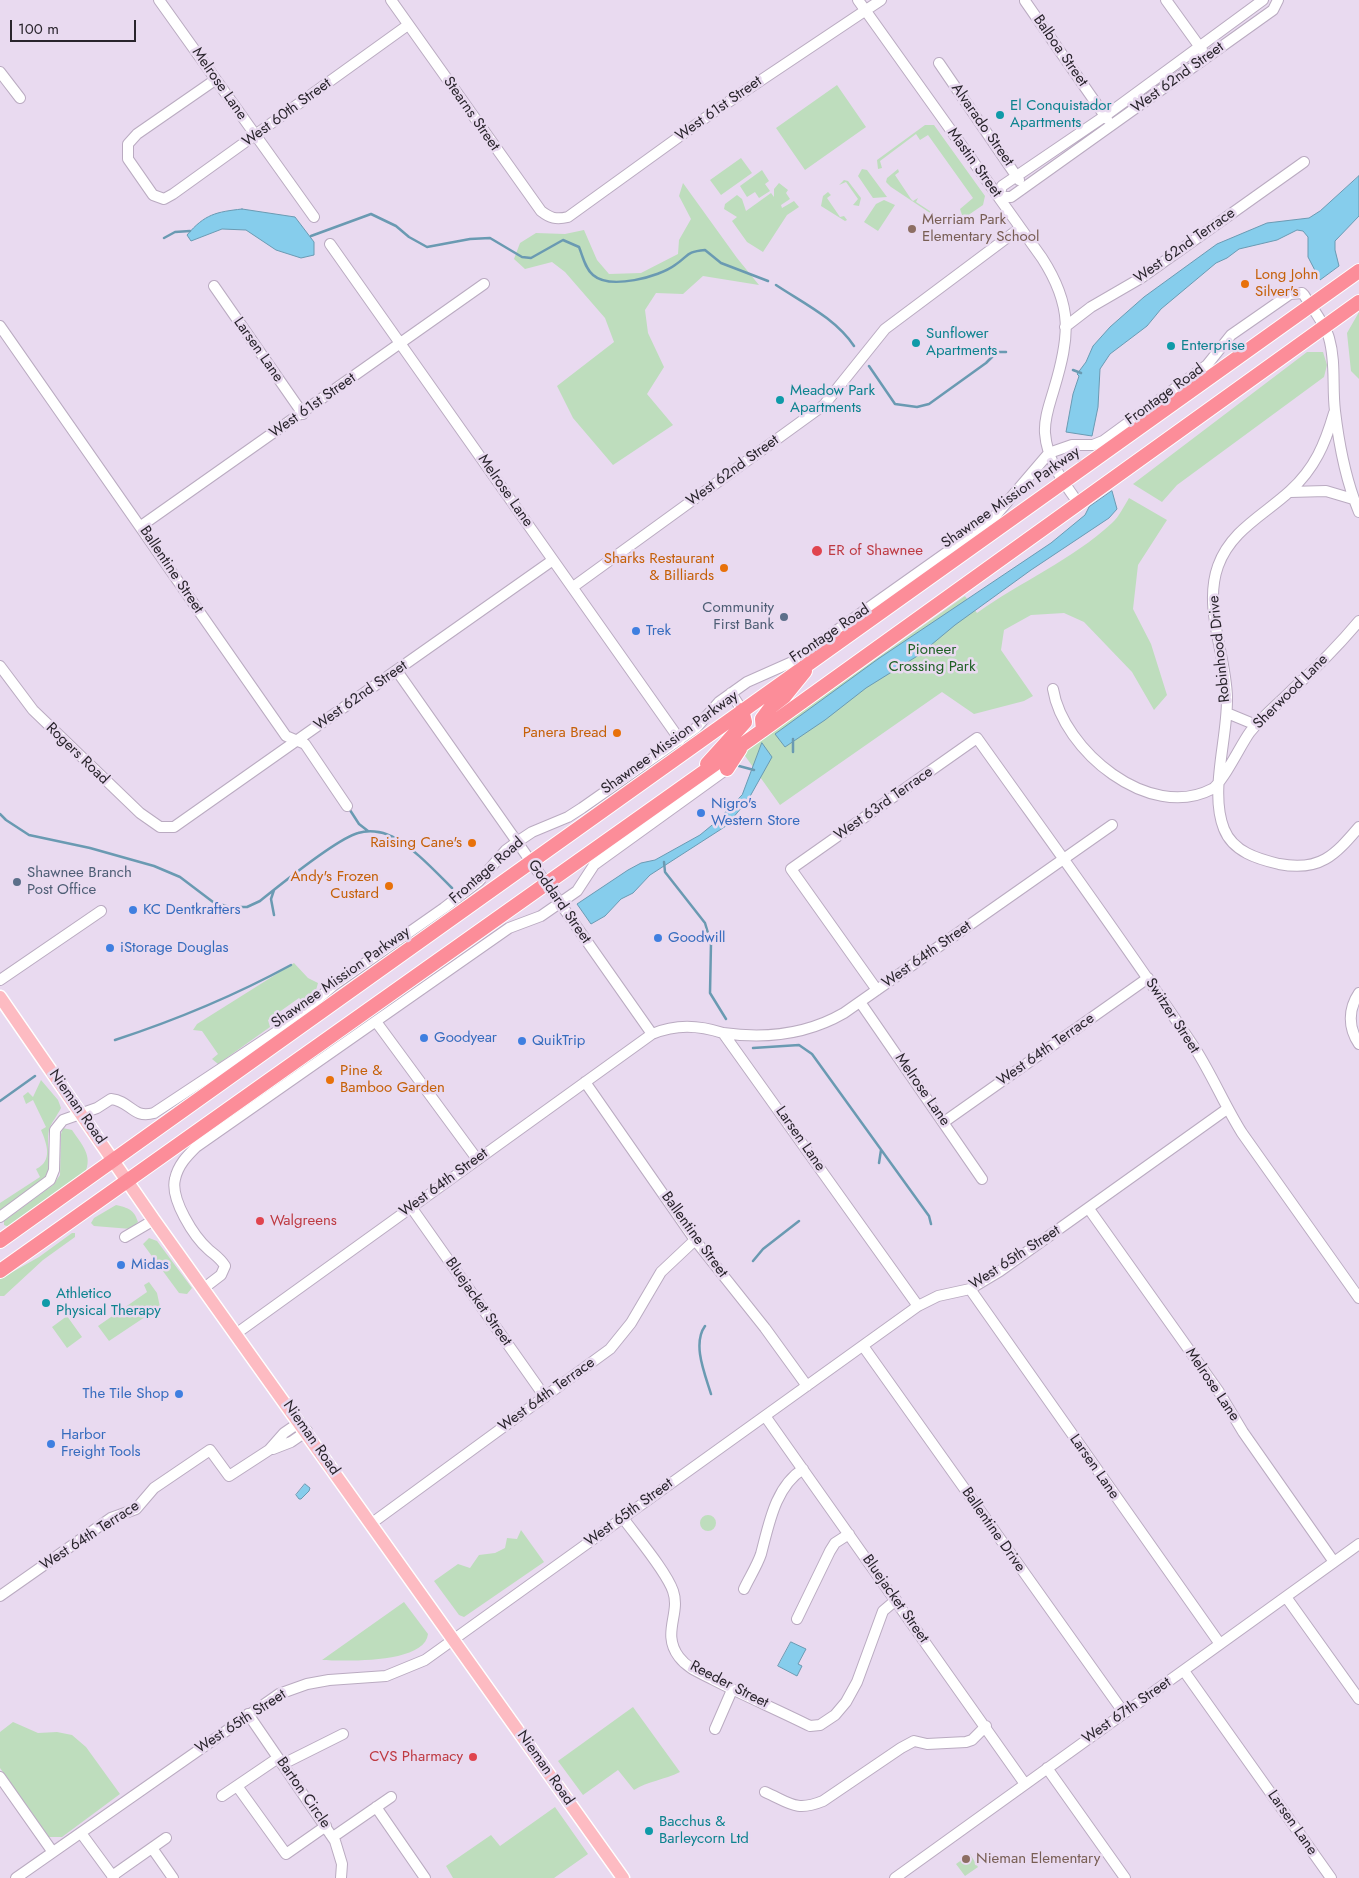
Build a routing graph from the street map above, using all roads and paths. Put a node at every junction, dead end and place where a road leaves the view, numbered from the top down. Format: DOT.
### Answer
graph roads {
  1 [pos="159,0"];
  2 [pos="391,0"];
  3 [pos="858,0"];
  4 [pos="880,0"];
  5 [pos="1166,0"];
  6 [pos="1263,0"];
  7 [pos="1278,0"];
  8 [pos="1026,1"];
  9 [pos="865,10"];
  10 [pos="408,25"];
  11 [pos="1199,46"];
  12 [pos="1208,57"];
  13 [pos="939,63"];
  14 [pos="0,72"];
  15 [pos="215,80"];
  16 [pos="20,98"];
  17 [pos="1105,116"];
  18 [pos="1112,126"];
  19 [pos="255,135"];
  20 [pos="1304,162"];
  21 [pos="1016,175"];
  22 [pos="1025,187"];
  23 [pos="999,197"];
  24 [pos="314,217"];
  25 [pos="558,220"];
  26 [pos="1020,228"];
  27 [pos="330,244"];
  28 [pos="1359,271"];
  29 [pos="484,284"];
  30 [pos="214,286"];
  31 [pos="1359,302"];
  32 [pos="1310,306"];
  33 [pos="0,326"];
  34 [pos="1065,327"];
  35 [pos="1324,328"];
  36 [pos="401,344"];
  37 [pos="1335,410"];
  38 [pos="303,414"];
  39 [pos="1050,453"];
  40 [pos="1063,481"];
  41 [pos="1290,492"];
  42 [pos="1353,498"];
  43 [pos="1079,504"];
  44 [pos="1359,512"];
  45 [pos="141,526"];
  46 [pos="553,560"];
  47 [pos="573,587"];
  48 [pos="1359,621"];
  49 [pos="817,656"];
  50 [pos="0,666"];
  51 [pos="397,671"];
  52 [pos="1053,689"];
  53 [pos="731,693"];
  54 [pos="742,710"];
  55 [pos="1227,713"];
  56 [pos="1256,725"];
  57 [pos="763,730"];
  58 [pos="977,738"];
  59 [pos="680,740"];
  60 [pos="298,741"];
  61 [pos="741,746"];
  62 [pos="727,769"];
  63 [pos="697,776"];
  64 [pos="1220,780"];
  65 [pos="348,806"];
  66 [pos="1112,825"];
  67 [pos="1359,827"];
  68 [pos="167,828"];
  69 [pos="517,842"];
  70 [pos="1063,859"];
  71 [pos="531,863"];
  72 [pos="546,884"];
  73 [pos="559,903"];
  74 [pos="101,911"];
  75 [pos="1148,978"];
  76 [pos="0,980"];
  77 [pos="877,990"];
  78 [pos="1359,993"];
  79 [pos="0,997"];
  80 [pos="860,1002"];
  81 [pos="377,1023"];
  82 [pos="722,1033"];
  83 [pos="652,1034"];
  84 [pos="1359,1044"];
  85 [pos="585,1082"];
  86 [pos="1227,1109"];
  87 [pos="81,1113"];
  88 [pos="944,1122"];
  89 [pos="476,1159"];
  90 [pos="114,1160"];
  91 [pos="982,1179"];
  92 [pos="128,1182"];
  93 [pos="411,1207"];
  94 [pos="1089,1209"];
  95 [pos="0,1217"];
  96 [pos="154,1220"];
  97 [pos="125,1237"];
  98 [pos="1,1238"];
  99 [pos="695,1240"];
  100 [pos="0,1271"];
  101 [pos="204,1288"];
  102 [pos="970,1289"];
  103 [pos="1359,1298"];
  104 [pos="918,1306"];
  105 [pos="237,1333"];
  106 [pos="863,1346"];
  107 [pos="807,1386"];
  108 [pos="545,1397"];
  109 [pos="765,1416"];
  110 [pos="303,1427"];
  111 [pos="803,1469"];
  112 [pos="623,1518"];
  113 [pos="372,1523"];
  114 [pos="849,1534"];
  115 [pos="1359,1544"];
  116 [pos="1334,1562"];
  117 [pos="744,1589"];
  118 [pos="0,1596"];
  119 [pos="1286,1597"];
  120 [pos="896,1600"];
  121 [pos="797,1619"];
  122 [pos="454,1640"];
  123 [pos="1220,1644"];
  124 [pos="1184,1671"];
  125 [pos="732,1690"];
  126 [pos="1359,1699"];
  127 [pos="248,1714"];
  128 [pos="1124,1714"];
  129 [pos="986,1726"];
  130 [pos="714,1728"];
  131 [pos="343,1734"];
  132 [pos="280,1761"];
  133 [pos="1047,1768"];
  134 [pos="0,1777"];
  135 [pos="1025,1784"];
  136 [pos="237,1786"];
  137 [pos="765,1792"];
  138 [pos="222,1796"];
  139 [pos="391,1797"];
  140 [pos="376,1807"];
  141 [pos="326,1826"];
  142 [pos="81,1833"];
  143 [pos="333,1837"];
  144 [pos="166,1838"];
  145 [pos="152,1848"];
  146 [pos="52,1852"];
  147 [pos="113,1877"];
  148 [pos="16,1878"];
  149 [pos="173,1878"];
  150 [pos="341,1878"];
  151 [pos="425,1878"];
  152 [pos="623,1878"];
  153 [pos="895,1878"];
  154 [pos="1124,1878"];
  155 [pos="1331,1878"];
  1 -- 15 [label="street, Melrose Lane"];
  2 -- 10 [label="street, Stearns Street"];
  3 -- 9 [label="street, Mastin Street"];
  4 -- 9 [label="street, West 61st Street"];
  5 -- 11 [label="street"];
  6 -- 11 [label="street"];
  7 -- 12 [label="street, West 62nd Street"];
  8 -- 17 [label="street, Balboa Street"];
  9 -- 23 [label="street, Mastin Street"];
  9 -- 25 [label="street, West 61st Street"];
  10 -- 19 [label="street, West 60th Street"];
  10 -- 25 [label="street, Stearns Street"];
  11 -- 12 [label="street"];
  11 -- 17 [label="street"];
  12 -- 18 [label="street, West 62nd Street"];
  13 -- 21 [label="street, Alvarado Street"];
  14 -- 16 [label="street"];
  15 -- 19 [label="street, Melrose Lane"];
  15 -- 19 [label="street, West 60th Street"];
  17 -- 18 [label="street, Balboa Street"];
  17 -- 21 [label="street"];
  18 -- 22 [label="street, West 62nd Street"];
  19 -- 24 [label="street, Melrose Lane"];
  20 -- 34 [label="street, West 62nd Terrace"];
  21 -- 22 [label="street, Alvarado Street"];
  21 -- 23 [label="street"];
  22 -- 23 [label="street, West 62nd Street"];
  23 -- 26 [label="street, Mastin Street"];
  26 -- 34 [label="street, Mastin Street"];
  26 -- 47 [label="street, West 62nd Street"];
  27 -- 36 [label="street, Melrose Lane"];
  28 -- 32 [label="highway, Shawnee Mission Parkway"];
  29 -- 36 [label="street, West 61st Street"];
  30 -- 38 [label="street, Larsen Lane"];
  31 -- 35 [label="highway"];
  32 -- 35 [label="street, Robinhood Drive"];
  32 -- 39 [label="street, Frontage Road"];
  32 -- 40 [label="highway, Shawnee Mission Parkway"];
  33 -- 45 [label="street, Ballentine Street"];
  34 -- 39 [label="street, Mastin Street"];
  35 -- 37 [label="street, Robinhood Drive"];
  35 -- 43 [label="highway"];
  36 -- 38 [label="street, West 61st Street"];
  36 -- 46 [label="street, Melrose Lane"];
  37 -- 41 [label="street, Robinhood Drive"];
  37 -- 42 [label="street, Robinhood Drive"];
  38 -- 45 [label="street, West 61st Street"];
  39 -- 40 [label="street, Mastin Street"];
  39 -- 53 [label="street, Frontage Road"];
  40 -- 43 [label="street, Mastin Street"];
  40 -- 49 [label="highway, Shawnee Mission Parkway"];
  41 -- 42 [label="street"];
  41 -- 55 [label="street, Robinhood Drive"];
  42 -- 44 [label="street, Robinhood Drive"];
  43 -- 57 [label="highway"];
  45 -- 60 [label="street, Ballentine Street"];
  46 -- 47 [label="street, Melrose Lane"];
  46 -- 51 [label="street, West 62nd Street"];
  47 -- 59 [label="street, Melrose Lane"];
  48 -- 56 [label="street, Sherwood Lane"];
  49 -- 54 [label="highway, Shawnee Mission Parkway"];
  49 -- 57 [label="highway"];
  50 -- 68 [label="street, Rogers Road"];
  51 -- 60 [label="street, West 62nd Street"];
  51 -- 69 [label="street, Goddard Street"];
  52 -- 64 [label="street, Sherwood Lane"];
  53 -- 54 [label="street"];
  53 -- 59 [label="street, Frontage Road"];
  54 -- 63 [label="highway"];
  54 -- 71 [label="highway, Shawnee Mission Parkway"];
  55 -- 56 [label="street"];
  55 -- 64 [label="street, Robinhood Drive"];
  56 -- 64 [label="street, Sherwood Lane"];
  57 -- 61 [label="highway"];
  58 -- 70 [label="street, Switzer Street"];
  58 -- 77 [label="street, West 63rd Terrace"];
  59 -- 69 [label="street, Frontage Road"];
  60 -- 65 [label="street, Ballentine Street"];
  60 -- 68 [label="street, West 62nd Street"];
  61 -- 62 [label="highway"];
  61 -- 63 [label="highway"];
  62 -- 73 [label="street"];
  63 -- 72 [label="highway"];
  64 -- 67 [label="street, Robinhood Drive"];
  66 -- 70 [label="street, West 64th Street"];
  69 -- 71 [label="street, Goddard Street"];
  69 -- 87 [label="street, Frontage Road"];
  70 -- 75 [label="street, Switzer Street"];
  70 -- 77 [label="street, West 64th Street"];
  71 -- 72 [label="street, Goddard Street"];
  71 -- 90 [label="highway, Shawnee Mission Parkway"];
  72 -- 73 [label="street, Goddard Street"];
  72 -- 92 [label="highway"];
  73 -- 81 [label="street"];
  73 -- 83 [label="street, Goddard Street"];
  74 -- 76 [label="street"];
  75 -- 86 [label="street, Switzer Street"];
  75 -- 88 [label="street, West 64th Terrace"];
  77 -- 80 [label="street, West 64th Street"];
  78 -- 84 [label="street"];
  79 -- 87 [label="main road, Nieman Road"];
  80 -- 82 [label="street, West 64th Street"];
  80 -- 88 [label="street, Melrose Lane"];
  81 -- 89 [label="street"];
  81 -- 101 [label="street"];
  82 -- 83 [label="street"];
  82 -- 104 [label="street, Larsen Lane"];
  83 -- 85 [label="street, West 64th Street"];
  85 -- 89 [label="street, West 64th Street"];
  85 -- 99 [label="street, Ballentine Street"];
  86 -- 94 [label="street, West 65th Street"];
  86 -- 103 [label="street, Switzer Street"];
  87 -- 90 [label="main road, Nieman Road"];
  87 -- 95 [label="street, Frontage Road"];
  88 -- 91 [label="street, Melrose Lane"];
  89 -- 93 [label="street, West 64th Street"];
  90 -- 92 [label="main road, Nieman Road"];
  90 -- 98 [label="highway, Shawnee Mission Parkway"];
  92 -- 96 [label="main road, Nieman Road"];
  92 -- 100 [label="highway"];
  93 -- 105 [label="street, West 64th Street"];
  93 -- 108 [label="street, Bluejacket Street"];
  94 -- 102 [label="street, West 65th Street"];
  94 -- 116 [label="street, Melrose Lane"];
  96 -- 97 [label="street"];
  96 -- 101 [label="main road, Nieman Road"];
  99 -- 107 [label="street, Ballentine Street"];
  99 -- 108 [label="street, West 64th Terrace"];
  101 -- 105 [label="main road, Nieman Road"];
  102 -- 104 [label="street, West 65th Street"];
  102 -- 123 [label="street, Larsen Lane"];
  104 -- 106 [label="street, West 65th Street"];
  105 -- 110 [label="main road, Nieman Road"];
  106 -- 107 [label="street, West 65th Street"];
  106 -- 128 [label="street, Ballentine Drive"];
  107 -- 109 [label="street, West 65th Street"];
  108 -- 113 [label="street, West 64th Terrace"];
  109 -- 111 [label="street, Bluejacket Street"];
  109 -- 112 [label="street, West 65th Street"];
  110 -- 113 [label="main road, Nieman Road"];
  110 -- 118 [label="street, West 64th Terrace"];
  111 -- 114 [label="street, Bluejacket Street"];
  111 -- 117 [label="street"];
  112 -- 122 [label="street, West 65th Street"];
  112 -- 125 [label="street, Reeder Street"];
  113 -- 122 [label="main road, Nieman Road"];
  114 -- 120 [label="street, Bluejacket Street"];
  114 -- 121 [label="street"];
  115 -- 116 [label="street, West 67th Street"];
  116 -- 119 [label="street, West 67th Street"];
  119 -- 123 [label="street, West 67th Street"];
  119 -- 126 [label="street"];
  120 -- 125 [label="street, Reeder Street"];
  120 -- 129 [label="street, Bluejacket Street"];
  122 -- 127 [label="street, West 65th Street"];
  122 -- 152 [label="main road, Nieman Road"];
  123 -- 124 [label="street, West 67th Street"];
  124 -- 128 [label="street, West 67th Street"];
  124 -- 155 [label="street, Larsen Lane"];
  125 -- 130 [label="street"];
  127 -- 132 [label="street, Barton Circle"];
  127 -- 142 [label="street, West 65th Street"];
  128 -- 133 [label="street, West 67th Street"];
  129 -- 135 [label="street, Bluejacket Street"];
  129 -- 137 [label="street"];
  131 -- 132 [label="street"];
  132 -- 136 [label="street"];
  132 -- 141 [label="street, Barton Circle"];
  133 -- 135 [label="street, West 67th Street"];
  133 -- 154 [label="street"];
  134 -- 146 [label="street"];
  135 -- 153 [label="street, West 67th Street"];
  136 -- 138 [label="street"];
  136 -- 141 [label="street"];
  139 -- 140 [label="street"];
  140 -- 143 [label="street"];
  140 -- 151 [label="street"];
  141 -- 143 [label="street, Barton Circle"];
  142 -- 146 [label="street, West 65th Street"];
  142 -- 147 [label="street"];
  143 -- 150 [label="street, Barton Circle"];
  144 -- 145 [label="street"];
  145 -- 147 [label="street"];
  145 -- 149 [label="street"];
  146 -- 148 [label="street, West 65th Street"];
}
